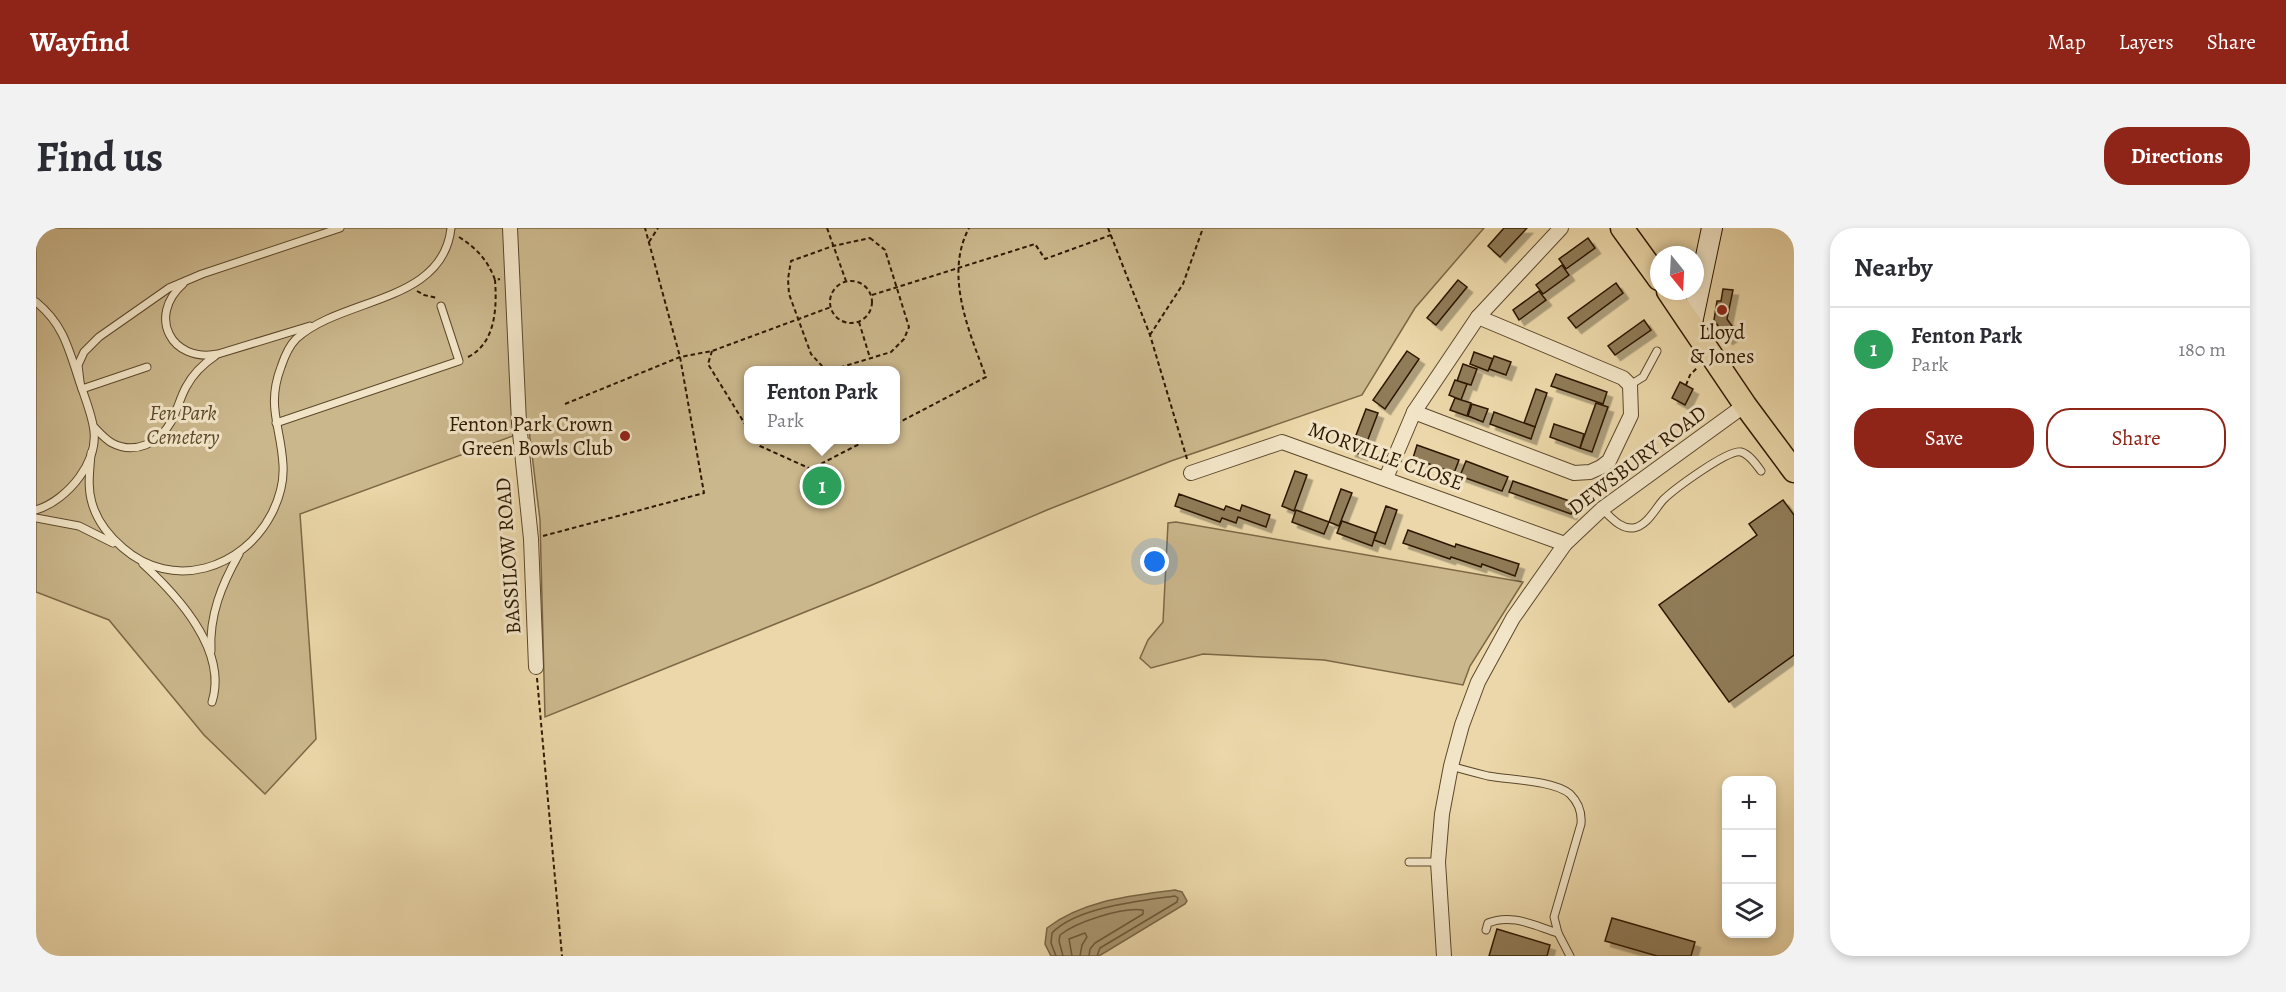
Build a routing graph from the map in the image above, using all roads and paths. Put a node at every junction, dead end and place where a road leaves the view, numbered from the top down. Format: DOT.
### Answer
graph roads {
  1 [pos="340,228"];
  2 [pos="510,228"];
  3 [pos="645,228"];
  4 [pos="658,228"];
  5 [pos="827,228"];
  6 [pos="969,228"];
  7 [pos="1108,228"];
  8 [pos="1203,228"];
  9 [pos="1561,228"];
  10 [pos="1712,228"];
  11 [pos="451,230"];
  12 [pos="1626,230"];
  13 [pos="1111,235"];
  14 [pos="649,242"];
  15 [pos="833,246"];
  16 [pos="1650,266"];
  17 [pos="958,267"];
  18 [pos="192,277"];
  19 [pos="512,278"];
  20 [pos="495,280"];
  21 [pos="846,281"];
  22 [pos="412,285"];
  23 [pos="898,287"];
  24 [pos="872,295"];
  25 [pos="1675,300"];
  26 [pos="36,302"];
  27 [pos="441,306"];
  28 [pos="831,308"];
  29 [pos="1478,317"];
  30 [pos="797,319"];
  31 [pos="859,322"];
  32 [pos="1692,323"];
  33 [pos="315,324"];
  34 [pos="1150,335"];
  35 [pos="711,351"];
  36 [pos="1657,351"];
  37 [pos="218,354"];
  38 [pos="680,357"];
  39 [pos="870,358"];
  40 [pos="459,361"];
  41 [pos="822,366"];
  42 [pos="845,366"];
  43 [pos="147,367"];
  44 [pos="1698,367"];
  45 [pos="1630,385"];
  46 [pos="1686,385"];
  47 [pos="81,386"];
  48 [pos="565,404"];
  49 [pos="1745,405"];
  50 [pos="1414,412"];
  51 [pos="744,422"];
  52 [pos="900,422"];
  53 [pos="276,423"];
  54 [pos="94,427"];
  55 [pos="758,444"];
  56 [pos="859,444"];
  57 [pos="91,453"];
  58 [pos="1761,471"];
  59 [pos="1794,471"];
  60 [pos="1191,473"];
  61 [pos="1386,478"];
  62 [pos="1602,509"];
  63 [pos="36,510"];
  64 [pos="36,518"];
  65 [pos="531,539"];
  66 [pos="1559,542"];
  67 [pos="500,547"];
  68 [pos="125,550"];
  69 [pos="240,551"];
  70 [pos="139,561"];
  71 [pos="211,657"];
  72 [pos="536,667"];
  73 [pos="212,702"];
  74 [pos="1452,766"];
  75 [pos="1409,862"];
  76 [pos="1438,862"];
  77 [pos="1486,930"];
  78 [pos="1558,933"];
  79 [pos="562,956"];
  80 [pos="1444,956"];
  81 [pos="1570,956"];
  1 -- 18 [label="lane"];
  2 -- 19 [label="street, BASSILOW ROAD"];
  3 -- 14 [label="path"];
  4 -- 14 [label="path"];
  5 -- 15 [label="path"];
  6 -- 17 [label="path"];
  7 -- 13 [label="path"];
  8 -- 34 [label="path"];
  9 -- 29 [label="street"];
  10 -- 32 [label="street"];
  11 -- 20 [label="path"];
  11 -- 22 [label="lane"];
  12 -- 16 [label="main road"];
  13 -- 17 [label="path"];
  13 -- 34 [label="path"];
  14 -- 38 [label="path"];
  15 -- 21 [label="path"];
  15 -- 23 [label="path"];
  15 -- 30 [label="path"];
  17 -- 23 [label="path"];
  17 -- 52 [label="path"];
  18 -- 37 [label="lane"];
  18 -- 47 [label="lane"];
  19 -- 20 [label="path"];
  19 -- 65 [label="street, BASSILOW ROAD"];
  20 -- 40 [label="path"];
  21 -- 24 [label="path"];
  21 -- 28 [label="path"];
  22 -- 27 [label="path"];
  22 -- 33 [label="lane"];
  23 -- 24 [label="path"];
  23 -- 39 [label="path"];
  24 -- 31 [label="path"];
  25 -- 32 [label="main road"];
  26 -- 47 [label="lane"];
  27 -- 40 [label="lane"];
  28 -- 30 [label="path"];
  28 -- 31 [label="path"];
  29 -- 45 [label="street"];
  29 -- 50 [label="street"];
  30 -- 35 [label="path"];
  30 -- 41 [label="path"];
  31 -- 39 [label="path"];
  32 -- 49 [label="main road"];
  33 -- 37 [label="lane"];
  33 -- 53 [label="lane"];
  34 -- 60 [label="path"];
  35 -- 38 [label="path"];
  35 -- 51 [label="path"];
  36 -- 45 [label="lane"];
  37 -- 54 [label="lane"];
  38 -- 48 [label="path"];
  38 -- 65 [label="path"];
  39 -- 42 [label="path"];
  40 -- 53 [label="lane"];
  43 -- 47 [label="lane"];
  44 -- 46 [label="path"];
  45 -- 50 [label="street"];
  47 -- 54 [label="lane"];
  49 -- 59 [label="main road"];
  49 -- 62 [label="street, DEWSBURY ROAD"];
  50 -- 61 [label="street"];
  53 -- 69 [label="lane"];
  54 -- 57 [label="lane"];
  55 -- 56 [label="path"];
  57 -- 63 [label="lane"];
  57 -- 68 [label="lane"];
  58 -- 62 [label="lane"];
  60 -- 61 [label="street, MORVILLE CLOSE"];
  61 -- 66 [label="street, MORVILLE CLOSE"];
  62 -- 66 [label="street, DEWSBURY ROAD"];
  64 -- 68 [label="lane"];
  65 -- 67 [label="path"];
  65 -- 72 [label="street, BASSILOW ROAD"];
  66 -- 74 [label="street, DEWSBURY ROAD"];
  68 -- 70 [label="lane"];
  69 -- 70 [label="lane"];
  69 -- 71 [label="lane"];
  70 -- 71 [label="lane"];
  71 -- 73 [label="lane"];
  72 -- 79 [label="path"];
  74 -- 76 [label="street, DEWSBURY ROAD"];
  74 -- 78 [label="lane"];
  75 -- 76 [label="lane"];
  76 -- 80 [label="street, DEWSBURY ROAD"];
  77 -- 78 [label="lane"];
  78 -- 81 [label="lane"];
}
